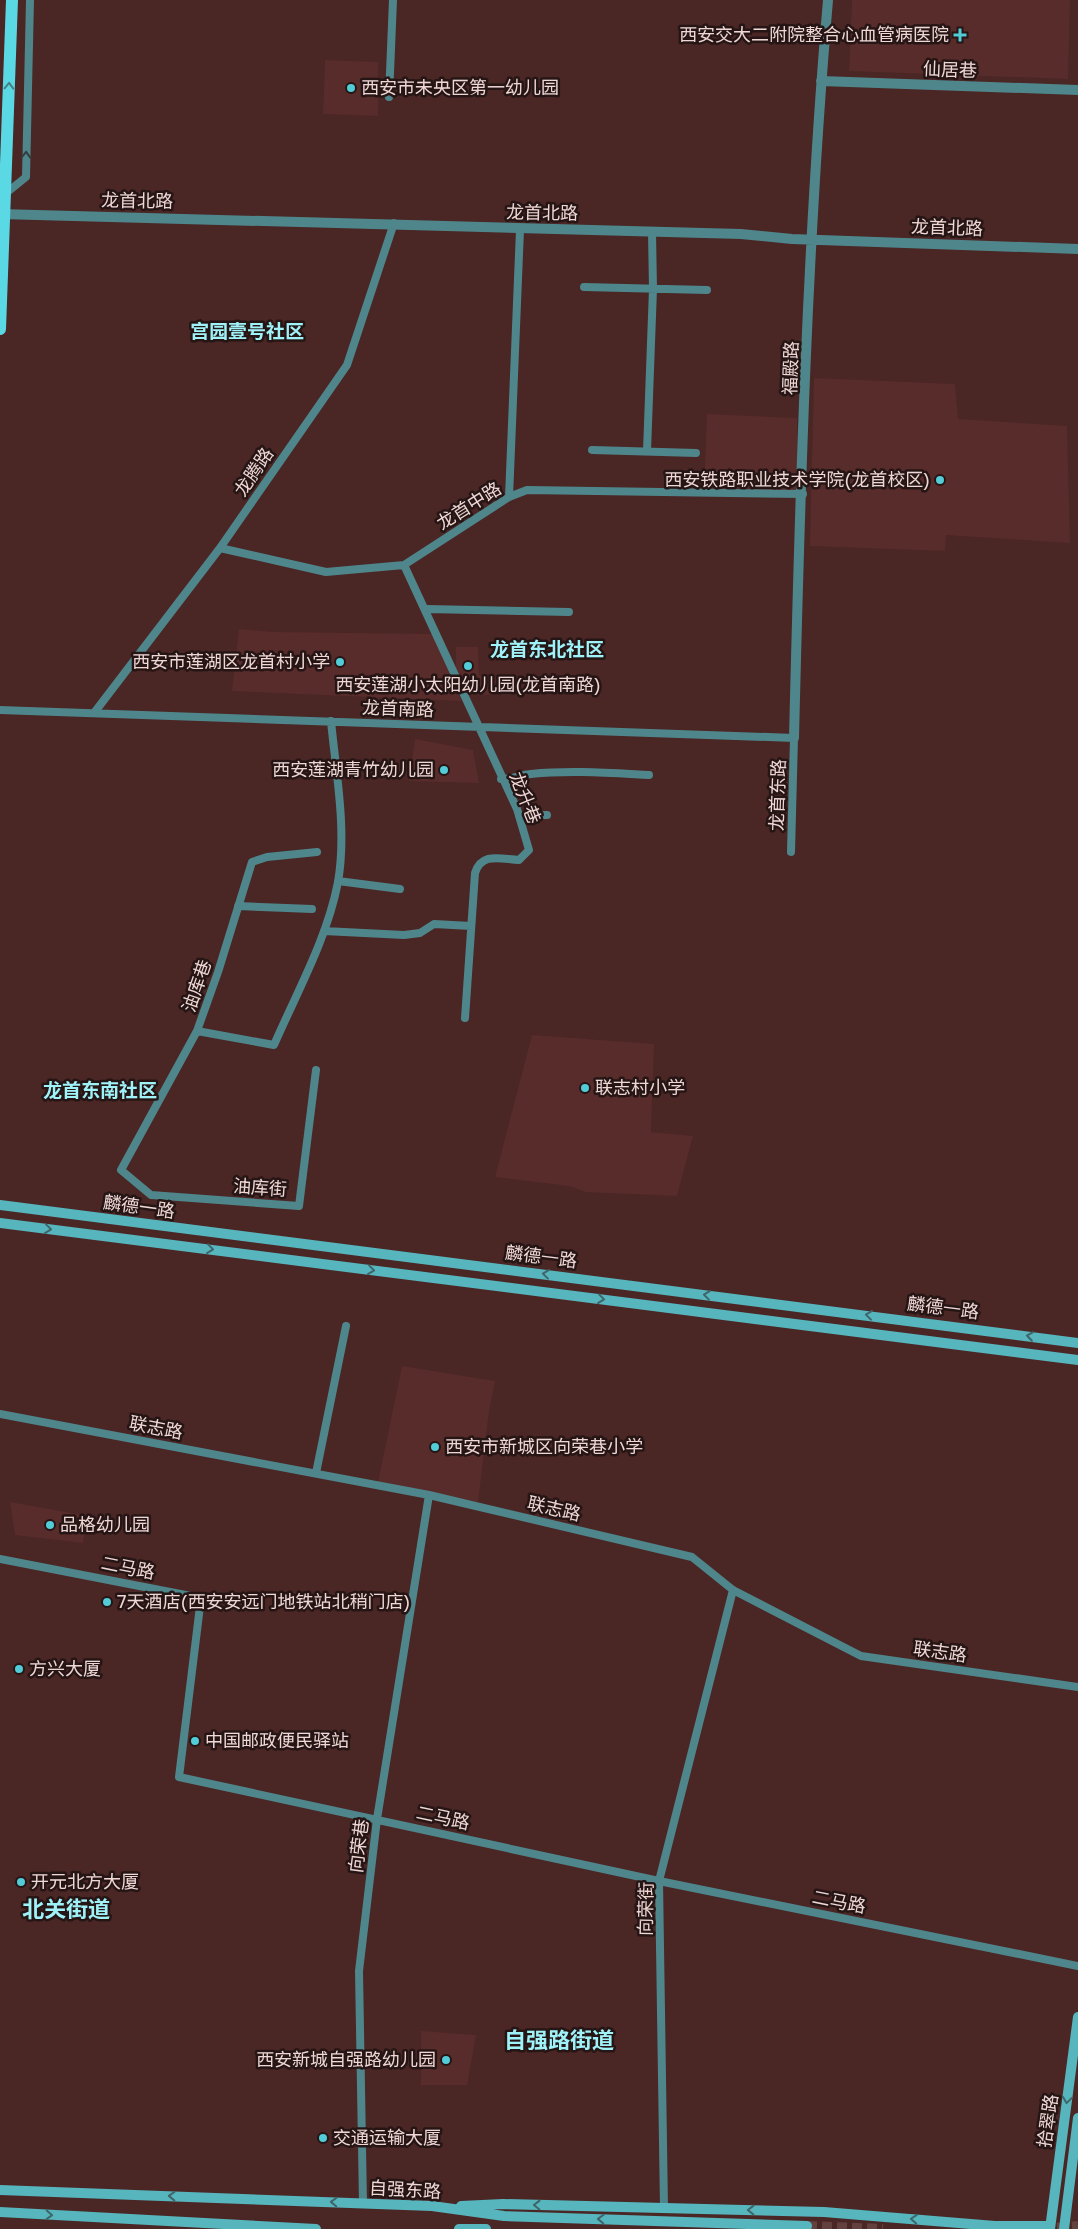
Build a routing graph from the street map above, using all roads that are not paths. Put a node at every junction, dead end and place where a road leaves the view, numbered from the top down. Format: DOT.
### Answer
graph roads {
  1 [pos="12,0"];
  2 [pos="30,0"];
  3 [pos="392,0"];
  4 [pos="828,0"];
  5 [pos="821,81"];
  6 [pos="1078,90"];
  7 [pos="389,96"];
  8 [pos="3,206"];
  9 [pos="394,223"];
  10 [pos="520,230"];
  11 [pos="652,232"];
  12 [pos="812,239"];
  13 [pos="1078,249"];
  14 [pos="584,288"];
  15 [pos="653,289"];
  16 [pos="708,290"];
  17 [pos="0,329"];
  18 [pos="592,450"];
  19 [pos="647,451"];
  20 [pos="696,453"];
  21 [pos="803,494"];
  22 [pos="510,497"];
  23 [pos="220,548"];
  24 [pos="404,565"];
  25 [pos="426,609"];
  26 [pos="569,612"];
  27 [pos="0,710"];
  28 [pos="94,712"];
  29 [pos="331,721"];
  30 [pos="479,727"];
  31 [pos="794,738"];
  32 [pos="649,775"];
  33 [pos="501,779"];
  34 [pos="547,815"];
  35 [pos="519,816"];
  36 [pos="317,852"];
  37 [pos="791,852"];
  38 [pos="338,881"];
  39 [pos="400,889"];
  40 [pos="238,906"];
  41 [pos="312,908"];
  42 [pos="471,926"];
  43 [pos="324,931"];
  44 [pos="465,1018"];
  45 [pos="197,1031"];
  46 [pos="316,1070"];
  47 [pos="121,1170"];
  48 [pos="0,1205"];
  49 [pos="0,1223"];
  50 [pos="346,1326"];
  51 [pos="1078,1343"];
  52 [pos="1078,1360"];
  53 [pos="0,1414"];
  54 [pos="316,1473"];
  55 [pos="429,1495"];
  56 [pos="0,1559"];
  57 [pos="733,1590"];
  58 [pos="1078,1688"];
  59 [pos="377,1819"];
  60 [pos="659,1881"];
  61 [pos="1078,1966"];
  62 [pos="1078,2017"];
  63 [pos="1078,2118"];
  64 [pos="0,2190"];
  65 [pos="363,2203"];
  66 [pos="432,2206"];
  67 [pos="664,2208"];
  68 [pos="0,2212"];
  69 [pos="807,2226"];
  70 [pos="1051,2228"];
  71 [pos="316,2229"];
  72 [pos="460,2229"];
  73 [pos="486,2229"];
  74 [pos="1064,2229"];
  8 -- 1 [label="main road, one-way"];
  8 -- 2 [label="street, one-way"];
  3 -- 7 [label="street"];
  4 -- 5 [label="street, 福殿路"];
  5 -- 6 [label="street, 仙居巷"];
  5 -- 12 [label="street, 福殿路"];
  8 -- 9 [label="street, 龙首北路"];
  8 -- 17 [label="main road"];
  9 -- 10 [label="street, 龙首北路"];
  9 -- 23 [label="street, 龙腾路"];
  10 -- 11 [label="street, 龙首北路"];
  10 -- 22 [label="street"];
  11 -- 12 [label="street, 龙首北路"];
  11 -- 15 [label="street"];
  12 -- 13 [label="street, 龙首北路"];
  12 -- 21 [label="street, 福殿路"];
  14 -- 15 [label="street"];
  15 -- 16 [label="street"];
  15 -- 19 [label="street"];
  18 -- 19 [label="street"];
  19 -- 20 [label="street"];
  21 -- 22 [label="street, 龙首中路"];
  21 -- 31 [label="street, 福殿路"];
  22 -- 24 [label="street, 龙首中路"];
  23 -- 24 [label="street, 龙首中路"];
  23 -- 28 [label="street, 龙腾路"];
  24 -- 25 [label="street, 龙升巷"];
  25 -- 26 [label="street"];
  25 -- 30 [label="street, 龙升巷"];
  27 -- 28 [label="street, 龙首南路"];
  28 -- 29 [label="street, 龙首南路"];
  29 -- 30 [label="street, 龙首南路"];
  29 -- 38 [label="street"];
  30 -- 31 [label="street, 龙首南路"];
  30 -- 33 [label="street, 龙升巷"];
  31 -- 37 [label="street, 龙首东路"];
  32 -- 33 [label="street"];
  33 -- 35 [label="street, 龙升巷"];
  34 -- 35 [label="street"];
  35 -- 42 [label="street, 龙升巷"];
  36 -- 40 [label="street, 油库巷"];
  38 -- 39 [label="street"];
  38 -- 43 [label="street"];
  40 -- 41 [label="street"];
  40 -- 45 [label="street, 油库巷"];
  42 -- 43 [label="street"];
  42 -- 44 [label="street, 龙升巷"];
  43 -- 45 [label="street"];
  45 -- 47 [label="street, 油库巷"];
  46 -- 47 [label="street, 油库街"];
  51 -- 48 [label="main road, 麟德一路, one-way"];
  49 -- 52 [label="main road, 麟德一路, one-way"];
  50 -- 54 [label="street"];
  53 -- 54 [label="street, 联志路"];
  54 -- 55 [label="street, 联志路"];
  55 -- 57 [label="street, 联志路"];
  55 -- 59 [label="street, 向荣巷"];
  56 -- 59 [label="street, 二马路"];
  57 -- 58 [label="street, 联志路"];
  57 -- 60 [label="street, 向荣街"];
  59 -- 60 [label="street, 二马路"];
  59 -- 65 [label="street, 向荣巷"];
  60 -- 61 [label="street, 二马路"];
  60 -- 67 [label="street, 向荣街"];
  62 -- 70 [label="main road, 拾翠路, one-way"];
  63 -- 74 [label="main road, 拾翠路"];
  65 -- 64 [label="main road, 自强东路, one-way"];
  65 -- 66 [label="main road, 自强东路"];
  67 -- 66 [label="main road, one-way"];
  69 -- 66 [label="main road, 自强东路, one-way"];
  70 -- 67 [label="main road, one-way"];
  68 -- 71 [label="main road, one-way"];
  72 -- 73 [label="main road"];
}
